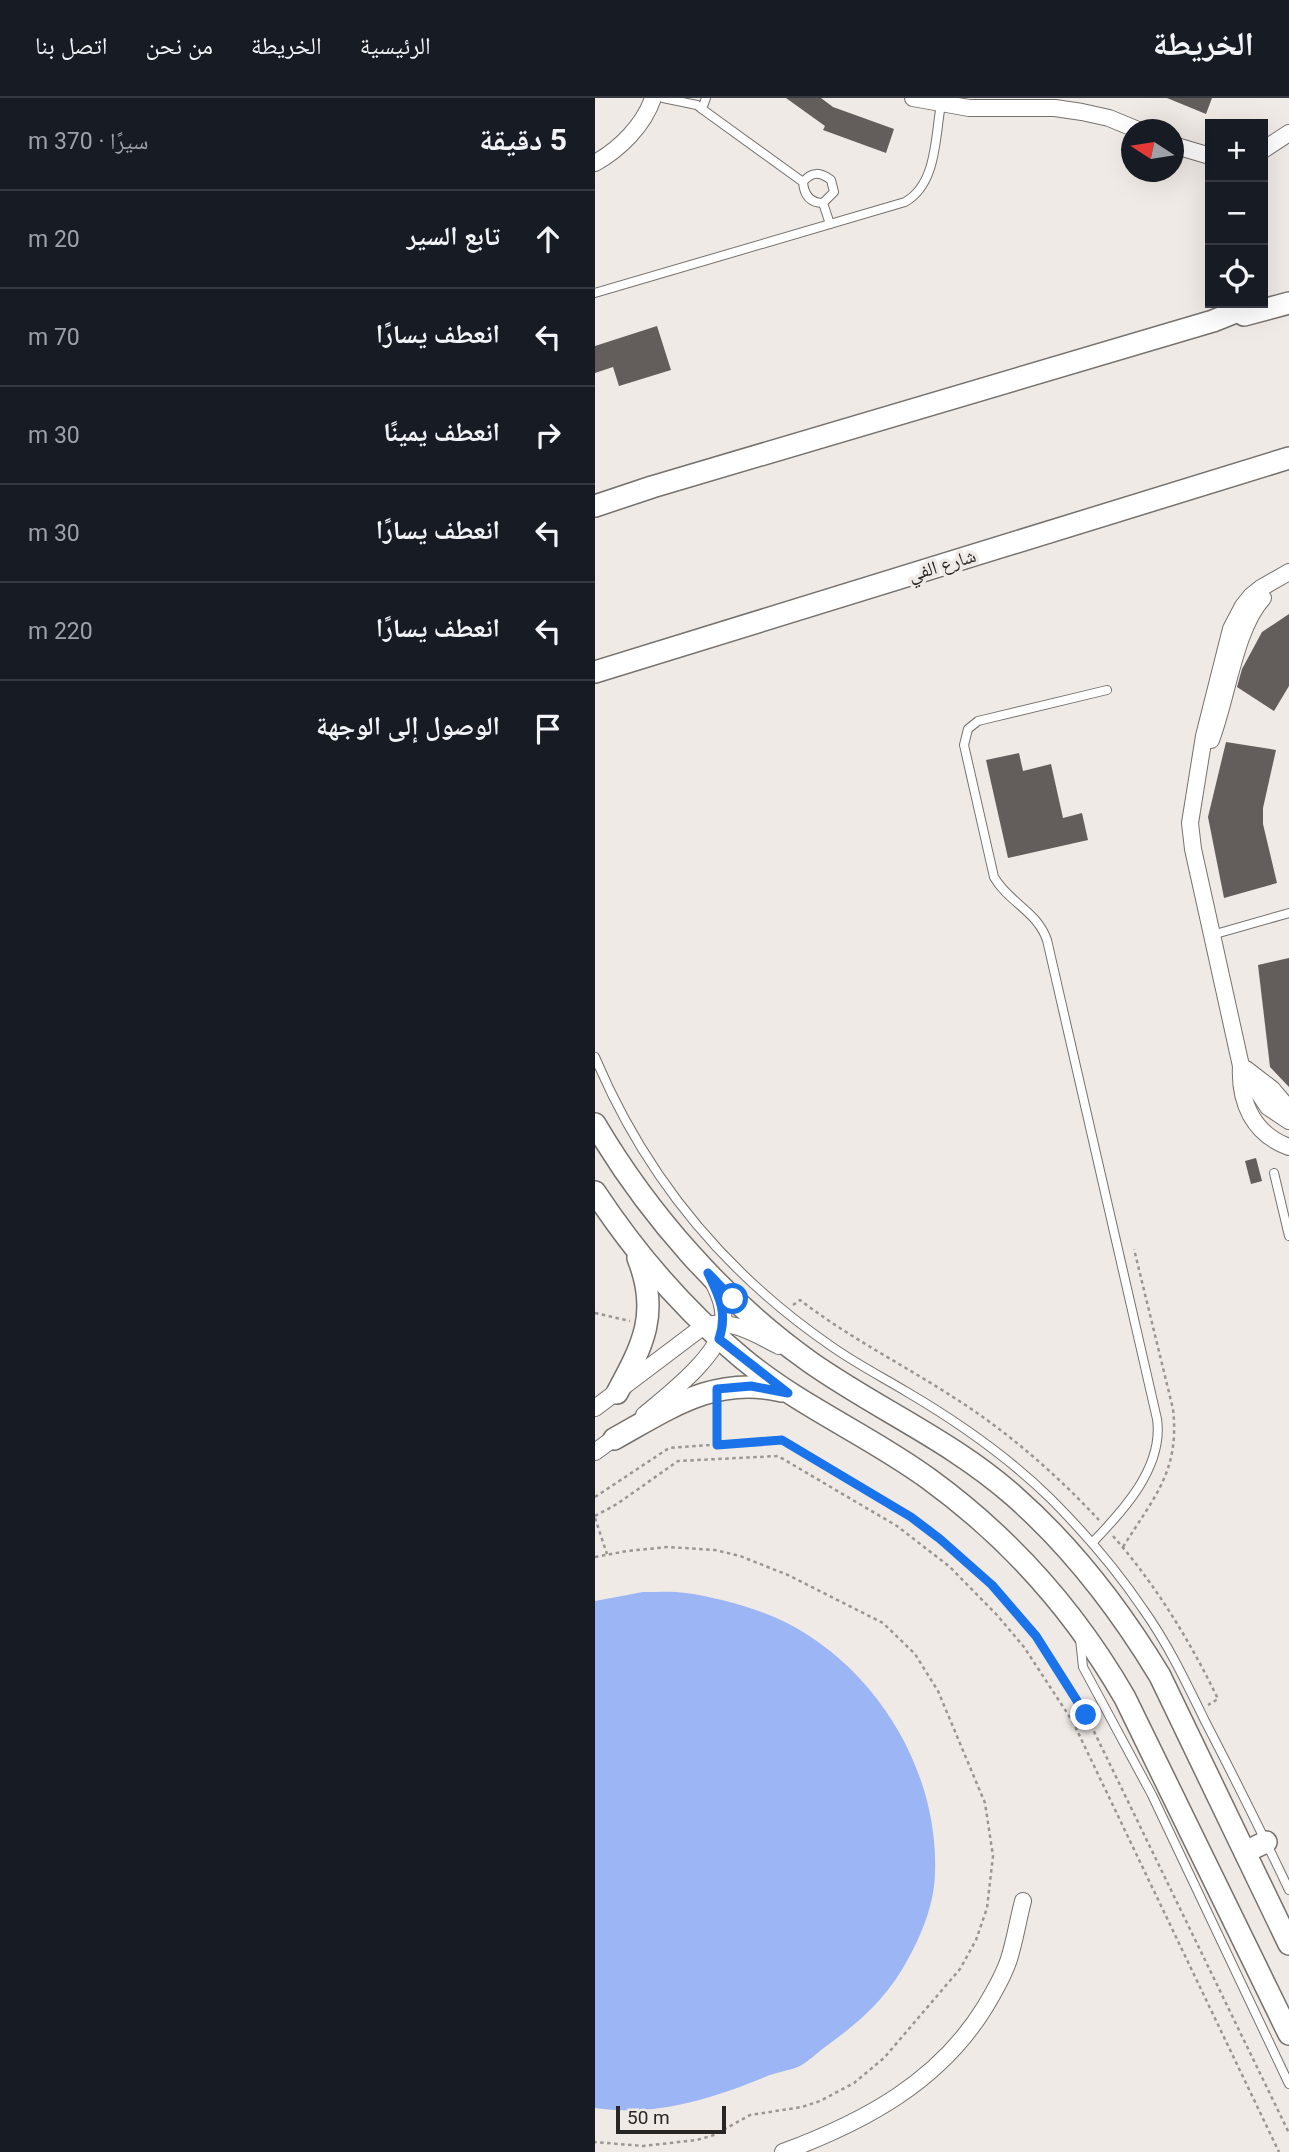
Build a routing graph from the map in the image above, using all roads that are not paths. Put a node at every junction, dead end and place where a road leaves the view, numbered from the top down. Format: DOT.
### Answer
graph roads {
  1 [pos="653,98"];
  2 [pos="663,98"];
  3 [pos="706,98"];
  4 [pos="913,98"];
  5 [pos="941,104"];
  6 [pos="702,108"];
  7 [pos="1121,123"];
  8 [pos="1289,133"];
  9 [pos="1268,147"];
  10 [pos="1184,148"];
  11 [pos="1205,154"];
  12 [pos="595,163"];
  13 [pos="803,182"];
  14 [pos="823,203"];
  15 [pos="830,224"];
  16 [pos="1289,292"];
  17 [pos="595,293"];
  18 [pos="1268,299"];
  19 [pos="1289,303"];
  20 [pos="1245,308"];
  21 [pos="1213,321"];
  22 [pos="1289,458"];
  23 [pos="595,506"];
  24 [pos="1288,572"];
  25 [pos="639,658"];
  26 [pos="595,673"];
  27 [pos="595,686"];
  28 [pos="1107,690"];
  29 [pos="1289,914"];
  30 [pos="1212,935"];
  31 [pos="595,1057"];
  32 [pos="1241,1066"];
  33 [pos="1285,1115"];
  34 [pos="595,1124"];
  35 [pos="1266,1134"];
  36 [pos="1289,1147"];
  37 [pos="1274,1173"];
  38 [pos="595,1192"];
  39 [pos="1289,1236"];
  40 [pos="631,1244"];
  41 [pos="708,1273"];
  42 [pos="716,1329"];
  43 [pos="809,1361"];
  44 [pos="617,1393"];
  45 [pos="788,1393"];
  46 [pos="595,1409"];
  47 [pos="614,1439"];
  48 [pos="595,1452"];
  49 [pos="1092,1543"];
  50 [pos="1081,1629"];
  51 [pos="1190,1714"];
  52 [pos="1266,1842"];
  53 [pos="1245,1852"];
  54 [pos="1289,1890"];
  55 [pos="1023,1901"];
  56 [pos="1289,1944"];
  57 [pos="1289,2034"];
  58 [pos="1289,2084"];
  59 [pos="783,2152"];
  1 -- 12 [label="street"];
  2 -- 6 [label="lane"];
  3 -- 6 [label="lane"];
  4 -- 5 [label="street"];
  5 -- 7 [label="street"];
  5 -- 15 [label="lane"];
  6 -- 13 [label="lane"];
  8 -- 9 [label="street"];
  10 -- 11 [label="street"];
  13 -- 14 [label="lane"];
  13 -- 14 [label="lane"];
  14 -- 15 [label="lane"];
  15 -- 17 [label="lane"];
  16 -- 18 [label="street"];
  19 -- 21 [label="street"];
  20 -- 21 [label="street"];
  21 -- 23 [label="street"];
  22 -- 25 [label="street, شارع الفي"];
  24 -- 30 [label="street"];
  25 -- 26 [label="street, شارع الفي"];
  25 -- 27 [label="street"];
  28 -- 49 [label="lane"];
  29 -- 30 [label="lane"];
  30 -- 32 [label="street"];
  31 -- 49 [label="lane"];
  32 -- 33 [label="street"];
  32 -- 35 [label="street"];
  33 -- 35 [label="street"];
  34 -- 41 [label="street"];
  35 -- 36 [label="street"];
  37 -- 39 [label="lane"];
  38 -- 40 [label="street"];
  40 -- 42 [label="street"];
  40 -- 44 [label="street"];
  41 -- 42 [label="street"];
  41 -- 43 [label="street"];
  42 -- 43 [label="street"];
  42 -- 44 [label="street"];
  42 -- 45 [label="street"];
  42 -- 47 [label="street"];
  43 -- 51 [label="street"];
  44 -- 46 [label="street"];
  45 -- 47 [label="street"];
  45 -- 50 [label="street"];
  47 -- 48 [label="street"];
  49 -- 51 [label="lane"];
  50 -- 57 [label="street"];
  50 -- 58 [label="lane"];
  51 -- 52 [label="lane"];
  51 -- 53 [label="street"];
  52 -- 53 [label="street"];
  52 -- 54 [label="lane"];
  53 -- 56 [label="street"];
  55 -- 59 [label="street"];
}
